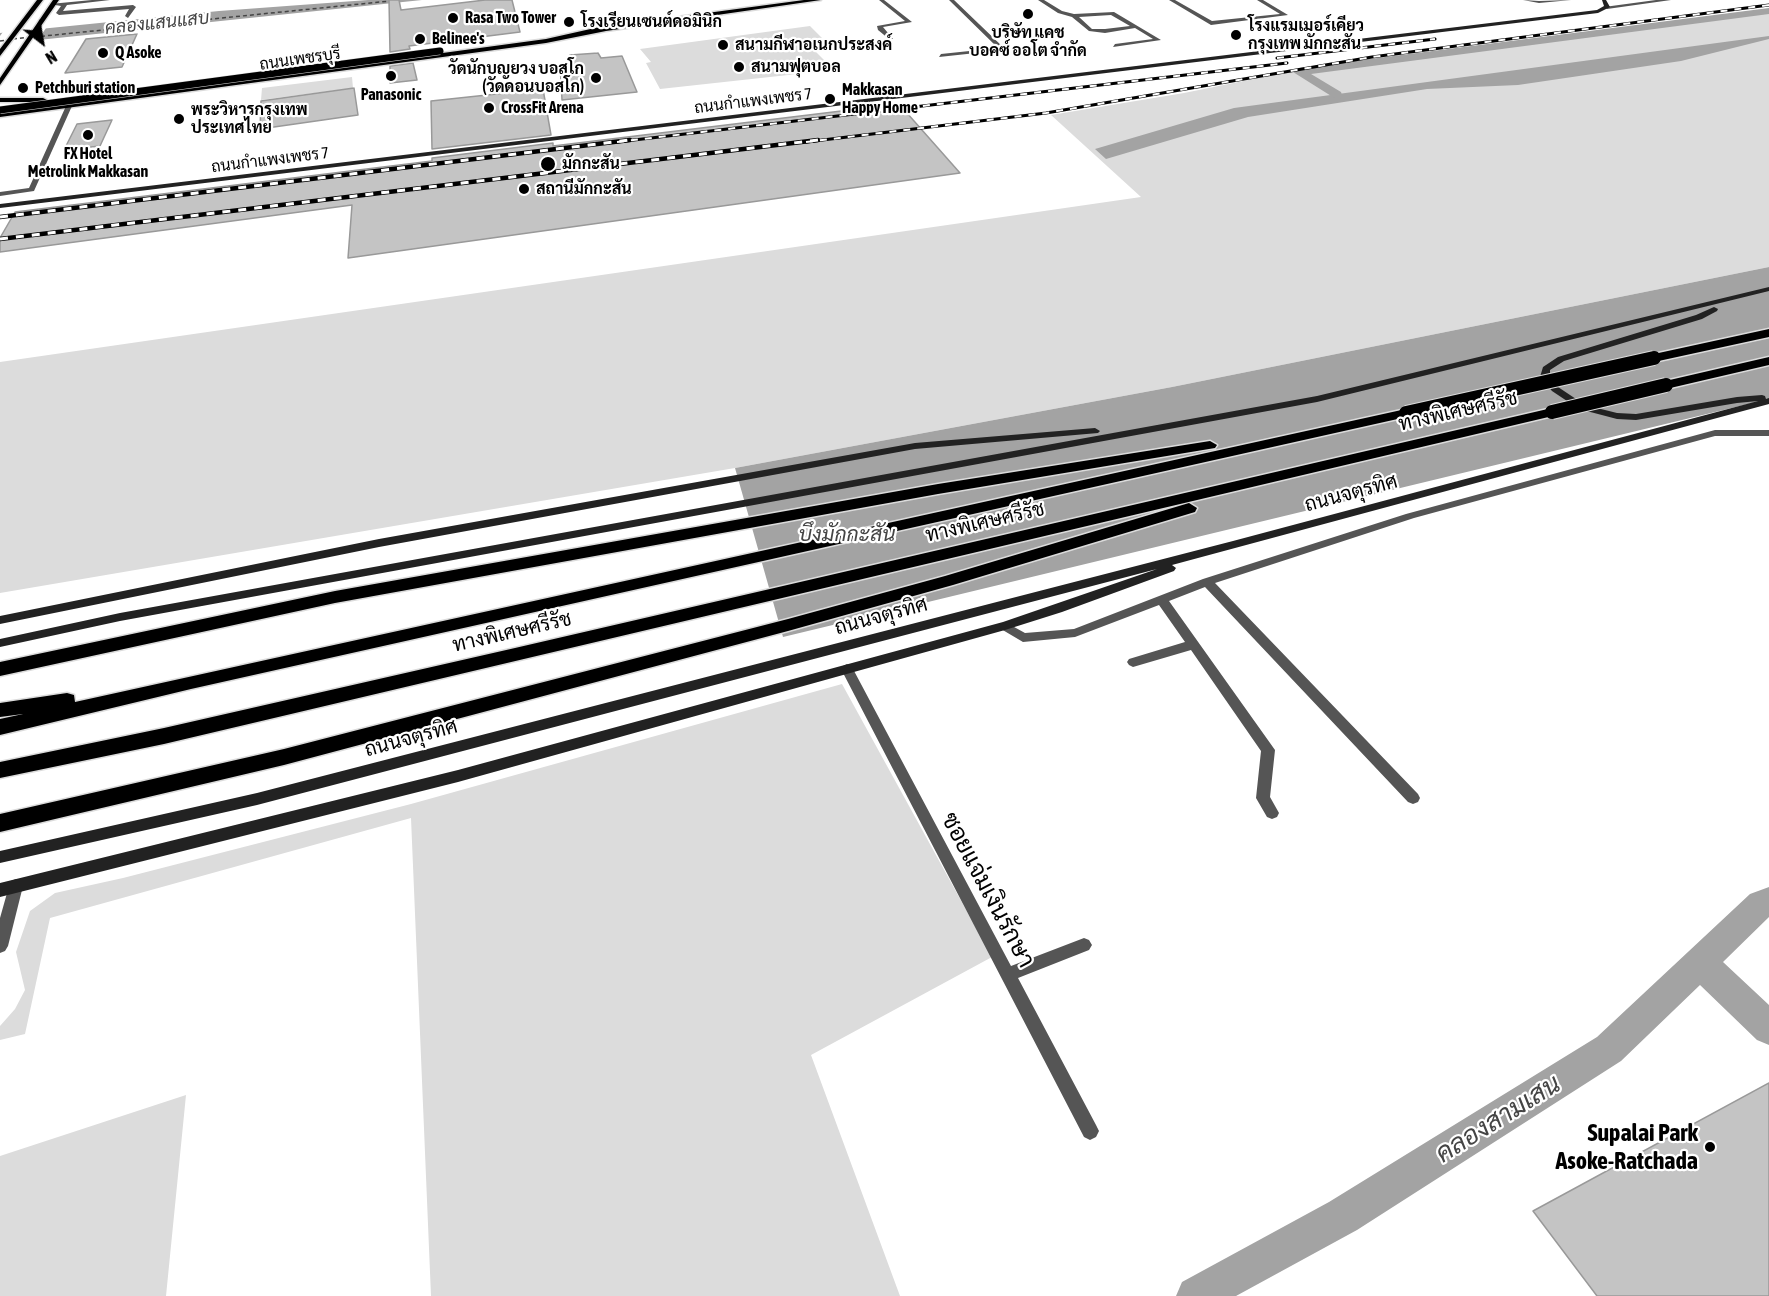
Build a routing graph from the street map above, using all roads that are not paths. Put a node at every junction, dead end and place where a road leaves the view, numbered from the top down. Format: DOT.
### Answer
graph roads {
  1 [pos="40,0"];
  2 [pos="108,0"];
  3 [pos="818,0"];
  4 [pos="881,0"];
  5 [pos="951,0"];
  6 [pos="1040,0"];
  7 [pos="1171,0"];
  8 [pos="1259,0"];
  9 [pos="1525,0"];
  10 [pos="1569,0"];
  11 [pos="1604,0"];
  12 [pos="1669,0"];
  13 [pos="65,4"];
  14 [pos="53,5"];
  15 [pos="1607,7"];
  16 [pos="128,16"];
  17 [pos="1074,16"];
  18 [pos="1134,27"];
  19 [pos="604,29"];
  20 [pos="891,38"];
  21 [pos="1115,46"];
  22 [pos="0,54"];
  23 [pos="940,56"];
  24 [pos="0,83"];
  25 [pos="135,87"];
  26 [pos="130,98"];
  27 [pos="0,100"];
  28 [pos="43,100"];
  29 [pos="0,105"];
  30 [pos="69,106"];
  31 [pos="0,110"];
  32 [pos="38,110"];
  33 [pos="0,115"];
  34 [pos="0,121"];
  35 [pos="0,194"];
  36 [pos="0,206"];
  37 [pos="1769,289"];
  38 [pos="1736,299"];
  39 [pos="1769,333"];
  40 [pos="1769,361"];
  41 [pos="1769,399"];
  42 [pos="1406,413"];
  43 [pos="1164,425"];
  44 [pos="1768,433"];
  45 [pos="1334,463"];
  46 [pos="1233,545"];
  47 [pos="1207,582"];
  48 [pos="1161,599"];
  49 [pos="0,620"];
  50 [pos="1005,626"];
  51 [pos="0,643"];
  52 [pos="1192,645"];
  53 [pos="1133,662"];
  54 [pos="0,669"];
  55 [pos="847,669"];
  56 [pos="191,682"];
  57 [pos="0,710"];
  58 [pos="0,727"];
  59 [pos="164,736"];
  60 [pos="0,770"];
  61 [pos="0,783"];
  62 [pos="1413,798"];
  63 [pos="1272,813"];
  64 [pos="0,824"];
  65 [pos="0,857"];
  66 [pos="16,886"];
  67 [pos="0,890"];
  68 [pos="1084,945"];
  69 [pos="0,946"];
  70 [pos="1007,975"];
  71 [pos="1090,1131"];
  1 -- 22 [label="main road"];
  2 -- 13 [label="street"];
  3 -- 19 [label="main road, ถนนเพชรบุรี"];
  4 -- 20 [label="street"];
  5 -- 23 [label="street"];
  6 -- 17 [label="street"];
  7 -- 8 [label="street"];
  9 -- 10 [label="street"];
  11 -- 15 [label="main road"];
  12 -- 15 [label="street"];
  13 -- 14 [label="street"];
  13 -- 16 [label="street"];
  14 -- 24 [label="main road"];
  15 -- 36 [label="main road, ถนนกำแพงเพชร 7"];
  17 -- 18 [label="street"];
  17 -- 18 [label="street"];
  18 -- 21 [label="street"];
  19 -- 25 [label="main road, ถนนเพชรบุรี"];
  19 -- 26 [label="main road, ถนนเพชรบุรี"];
  19 -- 31 [label="main road, ถนนเพชรบุรี, bridge"];
  25 -- 26 [label="main road"];
  25 -- 28 [label="main road, ถนนเพชรบุรี"];
  26 -- 30 [label="main road, ถนนเพชรบุรี"];
  27 -- 28 [label="main road"];
  28 -- 29 [label="main road, ถนนเพชรบุรี"];
  30 -- 32 [label="main road, ถนนเพชรบุรี"];
  30 -- 35 [label="street"];
  32 -- 33 [label="main road, ถนนเพชรบุรี"];
  32 -- 34 [label="main road"];
  37 -- 38 [label="main road"];
  38 -- 41 [label="main road, bridge"];
  38 -- 43 [label="main road"];
  39 -- 42 [label="highway, ทางพิเศษศรีรัช, bridge"];
  40 -- 45 [label="highway, ทางพิเศษศรีรัช, bridge"];
  41 -- 46 [label="main road, ถนนจตุรทิศ"];
  42 -- 54 [label="highway"];
  42 -- 56 [label="highway, ทางพิเศษศรีรัช"];
  43 -- 49 [label="main road"];
  43 -- 51 [label="main road"];
  44 -- 47 [label="street"];
  45 -- 59 [label="highway, ทางพิเศษศรีรัช"];
  45 -- 64 [label="highway"];
  46 -- 50 [label="main road"];
  46 -- 65 [label="main road, ถนนจตุรทิศ"];
  47 -- 48 [label="street"];
  47 -- 62 [label="street"];
  48 -- 50 [label="street"];
  48 -- 52 [label="street"];
  50 -- 55 [label="main road"];
  52 -- 53 [label="street"];
  52 -- 63 [label="street"];
  55 -- 66 [label="main road"];
  55 -- 70 [label="street, ซอยแจ่มเงินรักษา"];
  56 -- 57 [label="highway"];
  56 -- 58 [label="highway, ทางพิเศษศรีรัช"];
  59 -- 60 [label="highway, ทางพิเศษศรีรัช"];
  59 -- 61 [label="highway"];
  66 -- 67 [label="main road"];
  66 -- 69 [label="street"];
  68 -- 70 [label="street"];
  70 -- 71 [label="street, ซอยแจ่มเงินรักษา"];
}
